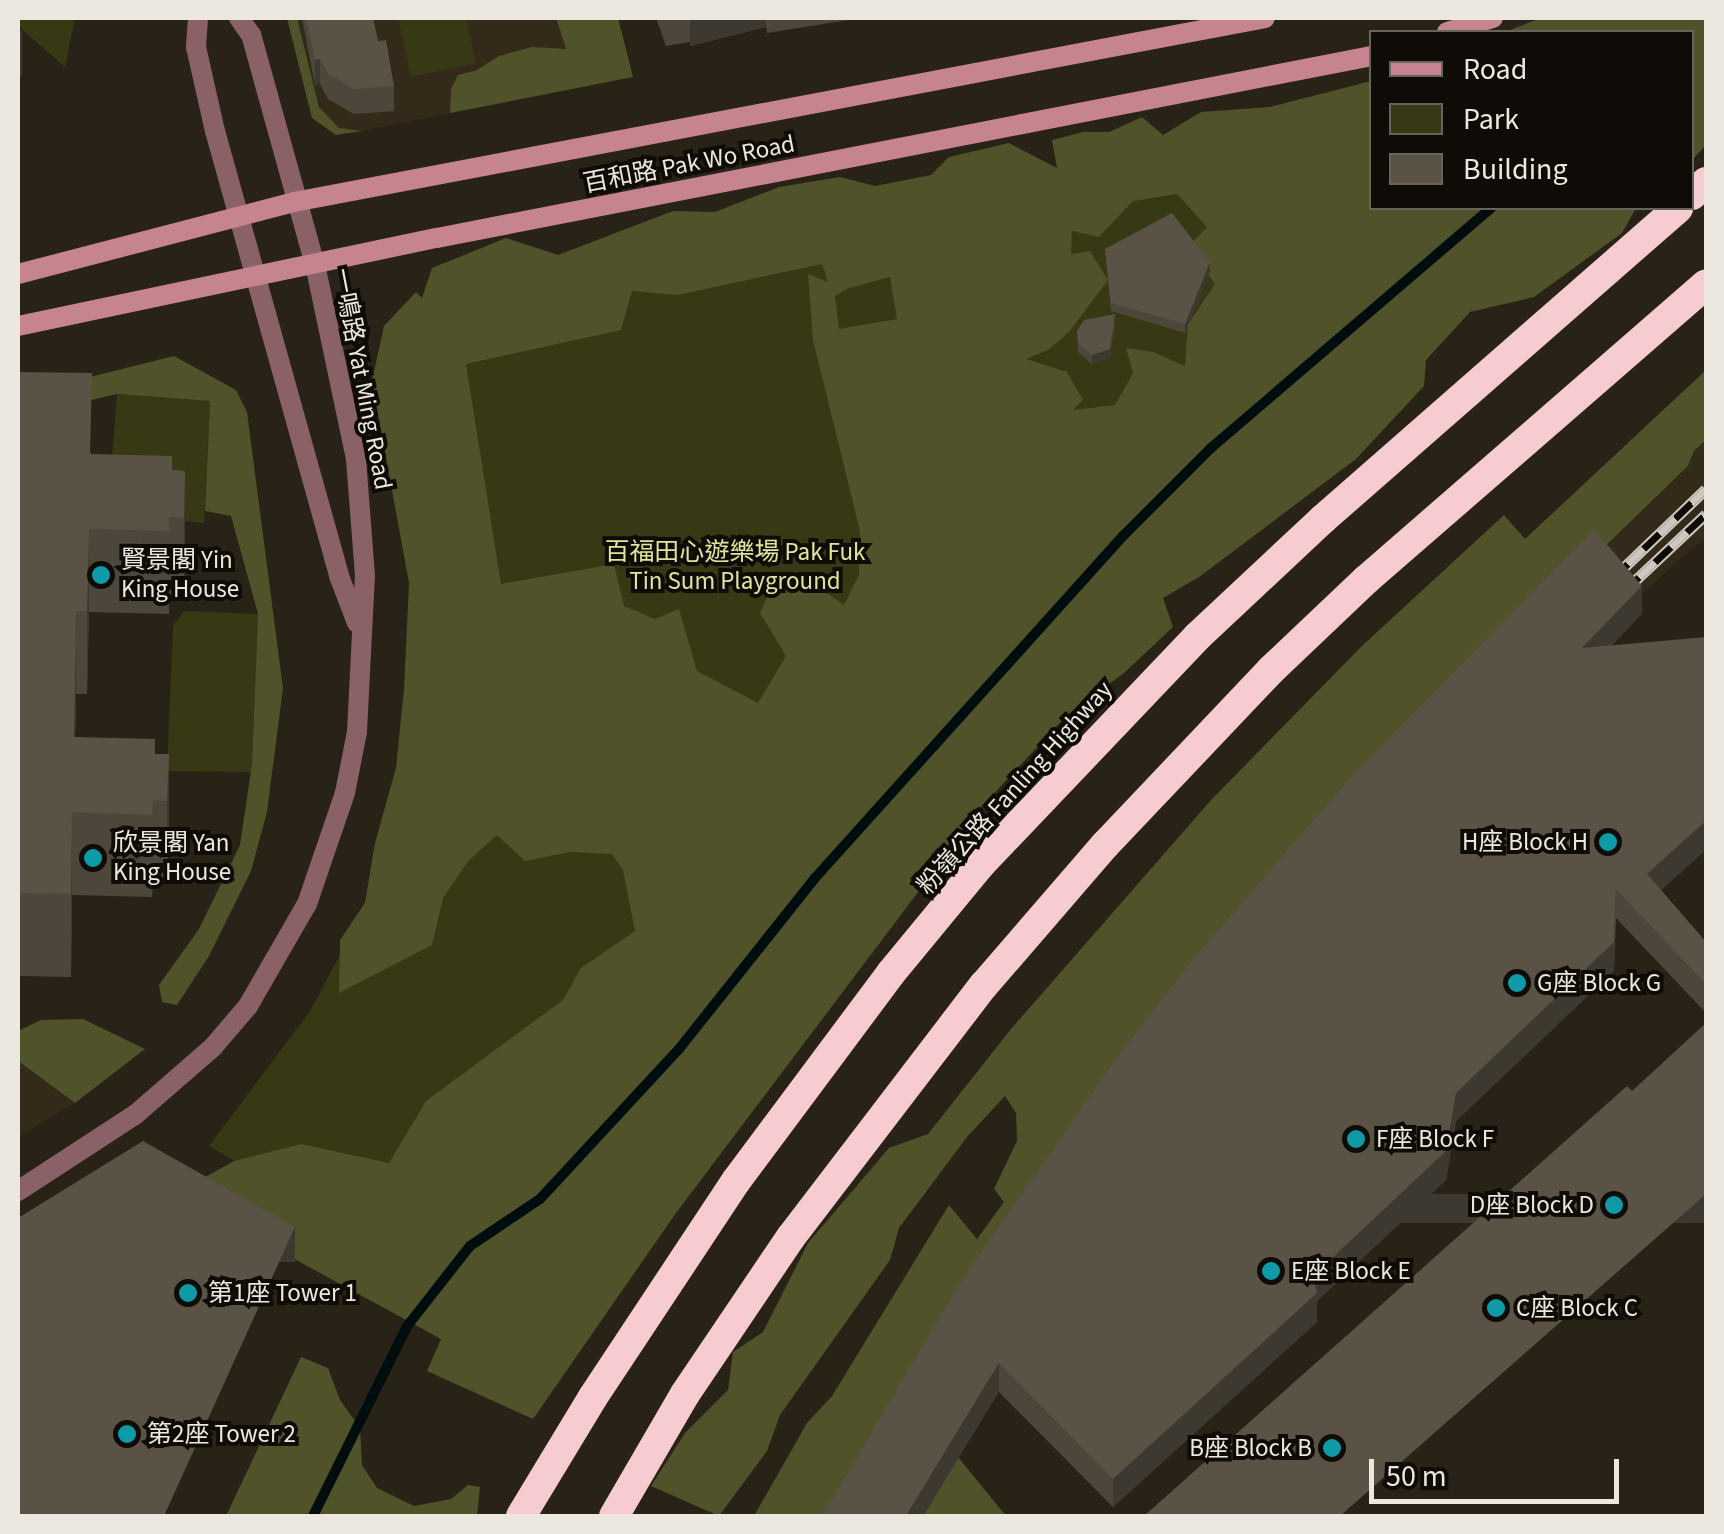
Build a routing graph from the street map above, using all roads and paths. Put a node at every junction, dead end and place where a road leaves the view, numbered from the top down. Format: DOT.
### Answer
graph roads {
  1 [pos="198,18"];
  2 [pos="239,18"];
  3 [pos="1265,18"];
  4 [pos="1493,18"];
  5 [pos="1454,30"];
  6 [pos="1369,57"];
  7 [pos="294,202"];
  8 [pos="1676,210"];
  9 [pos="240,216"];
  10 [pos="315,264"];
  11 [pos="18,274"];
  12 [pos="257,277"];
  13 [pos="1706,284"];
  14 [pos="18,326"];
  15 [pos="360,628"];
  16 [pos="18,1191"];
  17 [pos="520,1516"];
  18 [pos="614,1516"];
  1 -- 9 [label="street, 一鳴路 Yat Ming Road"];
  2 -- 7 [label="street, 一鳴路 Yat Ming Road"];
  3 -- 7 [label="main road, 百和路 Pak Wo Road"];
  4 -- 5 [label="main road"];
  6 -- 10 [label="main road, 百和路 Pak Wo Road"];
  7 -- 9 [label="main road, 百和路 Pak Wo Road"];
  7 -- 10 [label="street, 一鳴路 Yat Ming Road"];
  8 -- 17 [label="highway, 粉嶺公路 Fanling Highway"];
  9 -- 11 [label="main road, 百和路 Pak Wo Road"];
  9 -- 12 [label="street, 一鳴路 Yat Ming Road"];
  10 -- 12 [label="main road, 百和路 Pak Wo Road"];
  10 -- 15 [label="street, 一鳴路 Yat Ming Road"];
  12 -- 14 [label="main road, 百和路 Pak Wo Road"];
  12 -- 15 [label="street, 一鳴路 Yat Ming Road"];
  13 -- 18 [label="highway"];
  15 -- 16 [label="street, 一鳴路 Yat Ming Road"];
}
